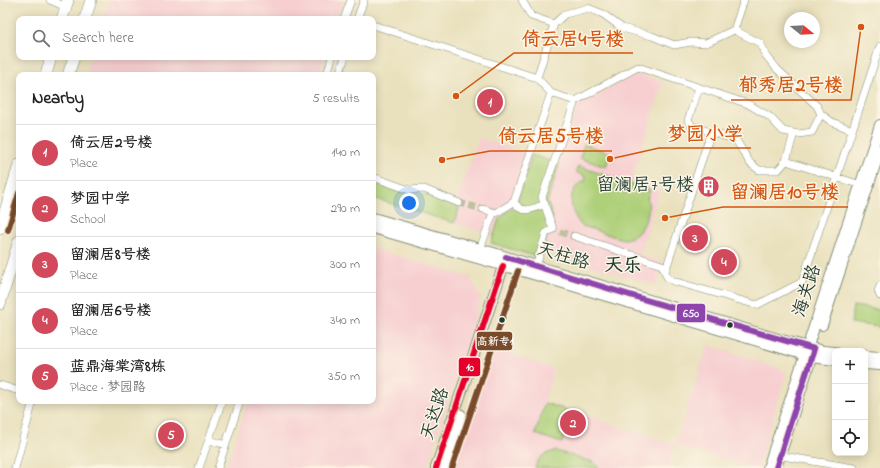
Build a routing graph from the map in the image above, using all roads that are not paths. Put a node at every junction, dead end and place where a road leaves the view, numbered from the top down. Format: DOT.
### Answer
graph roads {
  1 [pos="50,0"];
  2 [pos="90,0"];
  3 [pos="350,0"];
  4 [pos="364,0"];
  5 [pos="522,0"];
  6 [pos="744,0"];
  7 [pos="67,4"];
  8 [pos="63,16"];
  9 [pos="86,16"];
  10 [pos="345,16"];
  11 [pos="358,16"];
  12 [pos="554,24"];
  13 [pos="376,26"];
  14 [pos="734,30"];
  15 [pos="880,46"];
  16 [pos="50,60"];
  17 [pos="73,60"];
  18 [pos="331,60"];
  19 [pos="344,60"];
  20 [pos="47,72"];
  21 [pos="69,72"];
  22 [pos="328,72"];
  23 [pos="340,72"];
  24 [pos="537,78"];
  25 [pos="699,88"];
  26 [pos="551,93"];
  27 [pos="575,101"];
  28 [pos="821,114"];
  29 [pos="880,125"];
  30 [pos="852,130"];
  31 [pos="711,132"];
  32 [pos="794,133"];
  33 [pos="880,150"];
  34 [pos="786,161"];
  35 [pos="873,172"];
  36 [pos="16,175"];
  37 [pos="376,178"];
  38 [pos="836,178"];
  39 [pos="864,187"];
  40 [pos="514,202"];
  41 [pos="459,203"];
  42 [pos="545,204"];
  43 [pos="483,209"];
  44 [pos="493,213"];
  45 [pos="376,219"];
  46 [pos="0,228"];
  47 [pos="376,229"];
  48 [pos="574,236"];
  49 [pos="16,251"];
  50 [pos="479,254"];
  51 [pos="508,262"];
  52 [pos="534,270"];
  53 [pos="665,272"];
  54 [pos="880,286"];
  55 [pos="880,296"];
  56 [pos="0,304"];
  57 [pos="810,352"];
  58 [pos="832,352"];
  59 [pos="868,356"];
  60 [pos="880,357"];
  61 [pos="832,359"];
  62 [pos="868,364"];
  63 [pos="880,365"];
  64 [pos="0,385"];
  65 [pos="16,390"];
  66 [pos="32,404"];
  67 [pos="221,404"];
  68 [pos="239,404"];
  69 [pos="209,440"];
  70 [pos="226,445"];
  71 [pos="776,455"];
  72 [pos="15,468"];
  73 [pos="199,468"];
  74 [pos="218,468"];
  75 [pos="436,468"];
  76 [pos="444,468"];
  77 [pos="768,468"];
  78 [pos="776,468"];
  79 [pos="854,468"];
  1 -- 7 [label="street"];
  2 -- 9 [label="main road"];
  3 -- 10 [label="street"];
  4 -- 11 [label="street"];
  5 -- 12 [label="street"];
  6 -- 14 [label="street"];
  7 -- 8 [label="main road"];
  12 -- 14 [label="street"];
  12 -- 24 [label="street"];
  13 -- 24 [label="street"];
  14 -- 28 [label="street"];
  15 -- 30 [label="street"];
  16 -- 20 [label="main road"];
  17 -- 21 [label="main road"];
  18 -- 22 [label="street"];
  19 -- 23 [label="street"];
  24 -- 26 [label="street"];
  25 -- 27 [label="street"];
  25 -- 31 [label="street"];
  25 -- 32 [label="street"];
  26 -- 27 [label="street"];
  26 -- 40 [label="street"];
  27 -- 42 [label="street"];
  28 -- 30 [label="street"];
  28 -- 32 [label="street"];
  29 -- 35 [label="street, 海关路"];
  30 -- 38 [label="street"];
  31 -- 34 [label="street"];
  31 -- 53 [label="street"];
  32 -- 34 [label="street"];
  33 -- 35 [label="street, 海关路"];
  34 -- 38 [label="street"];
  35 -- 39 [label="street, 海关路"];
  36 -- 46 [label="main road"];
  37 -- 41 [label="street"];
  38 -- 39 [label="street"];
  38 -- 53 [label="street"];
  39 -- 57 [label="street, 海关路"];
  40 -- 42 [label="street"];
  40 -- 44 [label="street"];
  42 -- 52 [label="street"];
  43 -- 44 [label="street"];
  44 -- 50 [label="street"];
  45 -- 50 [label="street, 天柱路"];
  47 -- 50 [label="street, 天柱路"];
  48 -- 53 [label="street"];
  49 -- 56 [label="main road"];
  50 -- 51 [label="street, 天柱路"];
  51 -- 52 [label="street, 天柱路"];
  51 -- 75 [label="street, 天达路"];
  51 -- 76 [label="street, 天达路"];
  52 -- 57 [label="street, 天柱路"];
  54 -- 55 [label="street"];
  57 -- 58 [label="street, 天柱路"];
  57 -- 61 [label="street, 天柱路"];
  57 -- 71 [label="street, 海关路"];
  59 -- 60 [label="street"];
  62 -- 63 [label="street"];
  64 -- 65 [label="street"];
  66 -- 72 [label="street"];
  67 -- 69 [label="street"];
  68 -- 70 [label="street"];
  69 -- 70 [label="street"];
  69 -- 73 [label="street"];
  70 -- 74 [label="street"];
  71 -- 77 [label="street, 海关路"];
  71 -- 78 [label="street, 海关路"];
  71 -- 79 [label="street"];
}
